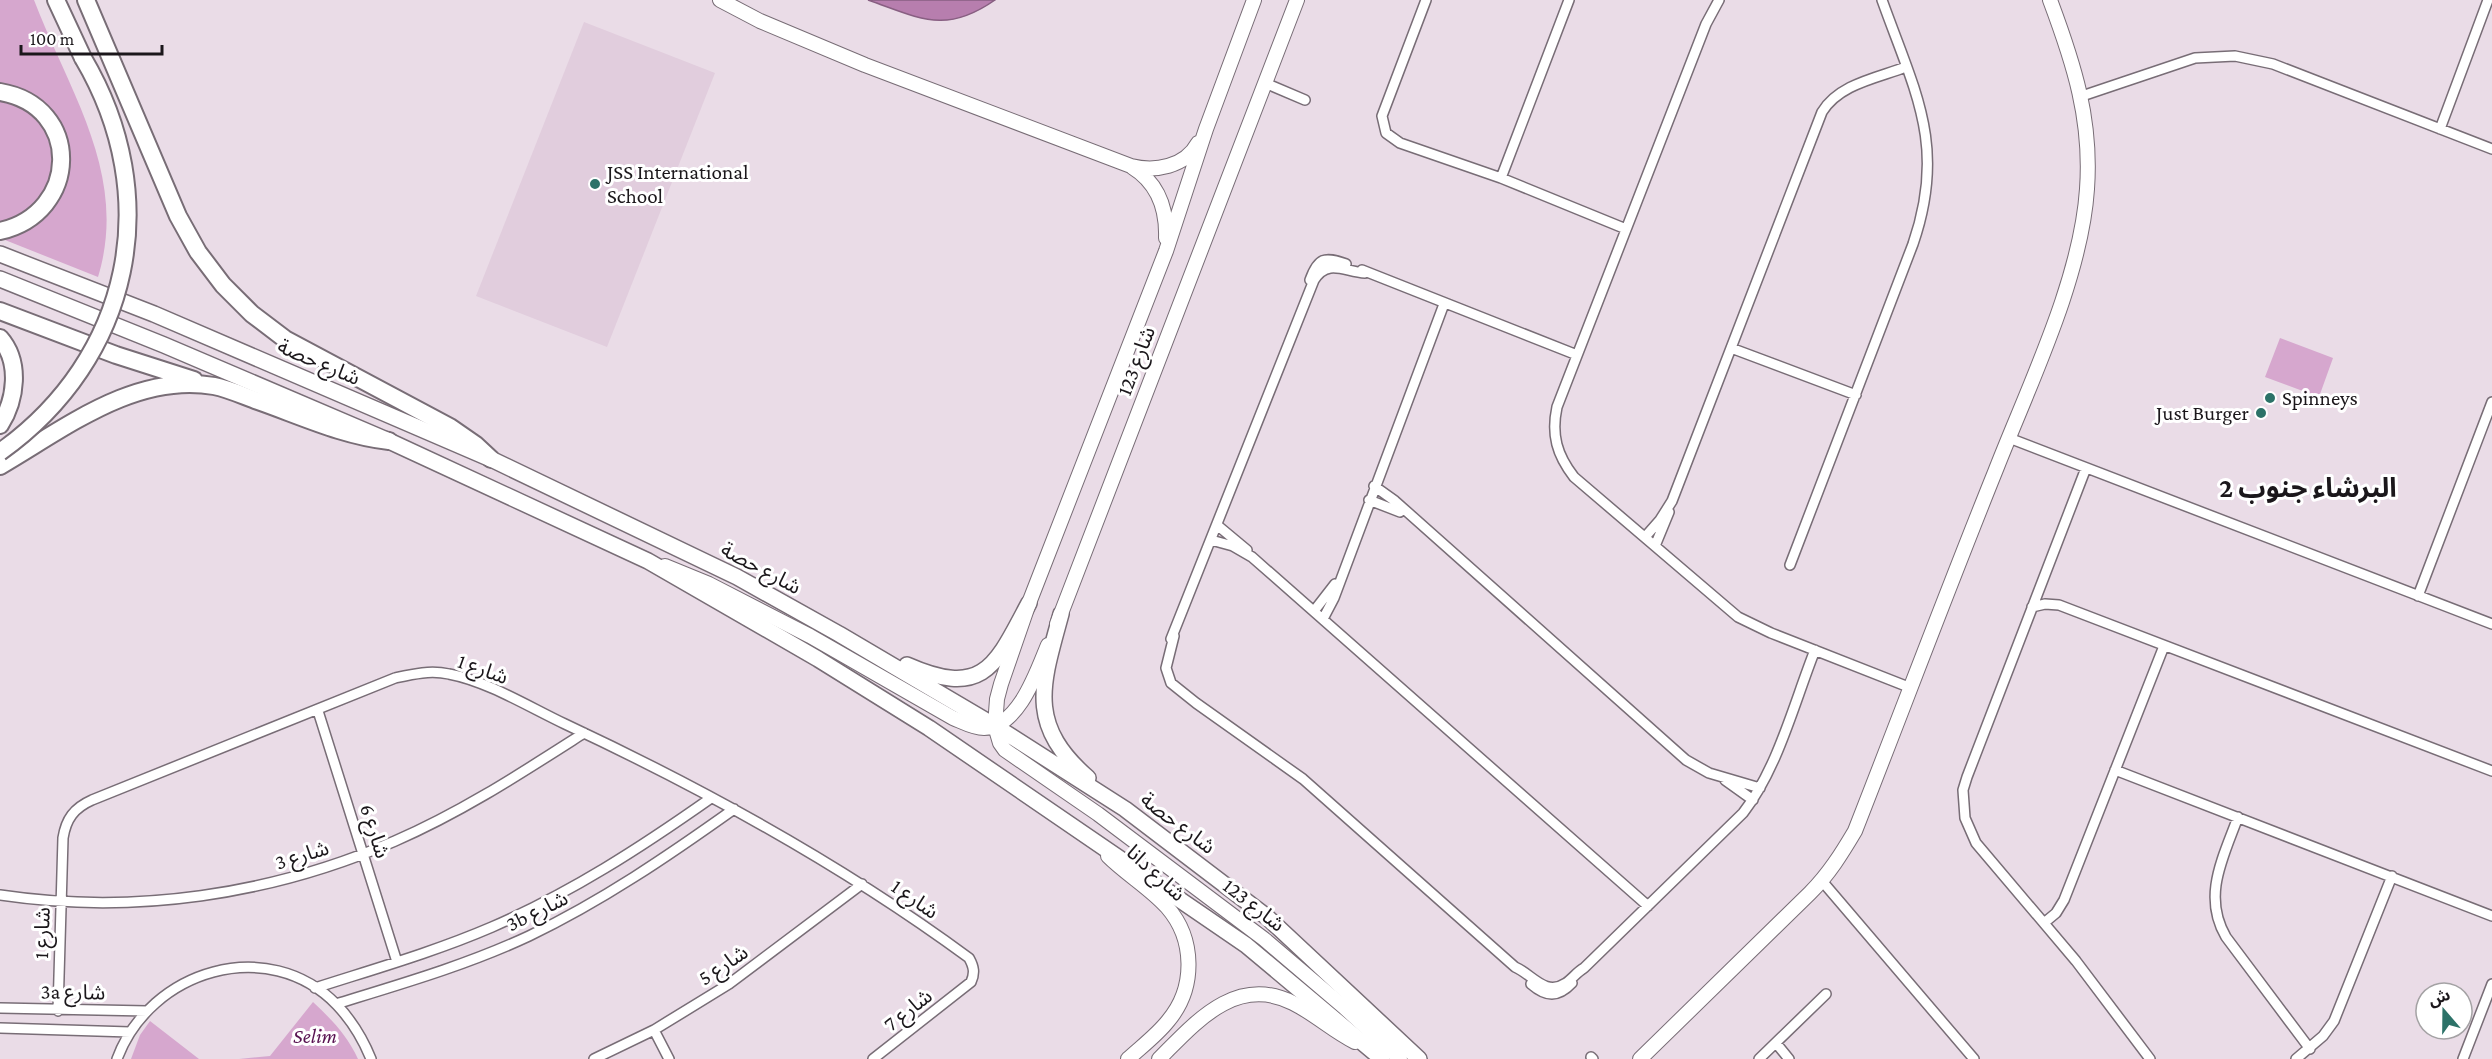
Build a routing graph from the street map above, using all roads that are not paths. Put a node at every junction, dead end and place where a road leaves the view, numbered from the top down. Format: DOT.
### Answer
graph roads {
  1 [pos="56,0"];
  2 [pos="86,0"];
  3 [pos="720,0"];
  4 [pos="1254,0"];
  5 [pos="1297,0"];
  6 [pos="1426,0"];
  7 [pos="1569,0"];
  8 [pos="1719,0"];
  9 [pos="1882,0"];
  10 [pos="2050,0"];
  11 [pos="2488,0"];
  12 [pos="1906,68"];
  13 [pos="1265,83"];
  14 [pos="0,92"];
  15 [pos="2082,96"];
  16 [pos="1305,100"];
  17 [pos="1206,129"];
  18 [pos="2440,129"];
  19 [pos="2492,149"];
  20 [pos="1131,166"];
  21 [pos="1501,178"];
  22 [pos="1626,229"];
  23 [pos="0,231"];
  24 [pos="1166,251"];
  25 [pos="0,254"];
  26 [pos="0,279"];
  27 [pos="1444,304"];
  28 [pos="0,311"];
  29 [pos="0,338"];
  30 [pos="1731,348"];
  31 [pos="1576,356"];
  32 [pos="215,386"];
  33 [pos="1856,395"];
  34 [pos="2492,402"];
  35 [pos="0,425"];
  36 [pos="2009,438"];
  37 [pos="389,441"];
  38 [pos="0,452"];
  39 [pos="491,459"];
  40 [pos="0,466"];
  41 [pos="2086,468"];
  42 [pos="1374,486"];
  43 [pos="1369,500"];
  44 [pos="1672,501"];
  45 [pos="1413,519"];
  46 [pos="1217,525"];
  47 [pos="1645,537"];
  48 [pos="1211,540"];
  49 [pos="1655,546"];
  50 [pos="1252,557"];
  51 [pos="648,561"];
  52 [pos="1790,565"];
  53 [pos="1341,574"];
  54 [pos="2040,586"];
  55 [pos="2418,596"];
  56 [pos="1029,603"];
  57 [pos="2059,605"];
  58 [pos="2032,607"];
  59 [pos="1314,611"];
  60 [pos="1061,614"];
  61 [pos="1323,619"];
  62 [pos="2492,624"];
  63 [pos="839,634"];
  64 [pos="2164,646"];
  65 [pos="1815,650"];
  66 [pos="1911,688"];
  67 [pos="318,711"];
  68 [pos="995,726"];
  69 [pos="584,733"];
  70 [pos="2115,770"];
  71 [pos="2492,771"];
  72 [pos="1721,777"];
  73 [pos="1760,788"];
  74 [pos="711,798"];
  75 [pos="1753,800"];
  76 [pos="734,809"];
  77 [pos="1125,809"];
  78 [pos="2238,817"];
  79 [pos="1094,841"];
  80 [pos="363,854"];
  81 [pos="2392,876"];
  82 [pos="1822,881"];
  83 [pos="862,884"];
  84 [pos="0,895"];
  85 [pos="61,902"];
  86 [pos="1648,906"];
  87 [pos="2492,916"];
  88 [pos="2044,923"];
  89 [pos="398,962"];
  90 [pos="2492,984"];
  91 [pos="315,988"];
  92 [pos="964,988"];
  93 [pos="1826,994"];
  94 [pos="336,1004"];
  95 [pos="0,1008"];
  96 [pos="58,1011"];
  97 [pos="147,1011"];
  98 [pos="0,1028"];
  99 [pos="654,1030"];
  100 [pos="130,1032"];
  101 [pos="1776,1043"];
  102 [pos="2310,1049"];
  103 [pos="1377,1054"];
  104 [pos="117,1059"];
  105 [pos="371,1059"];
  106 [pos="594,1059"];
  107 [pos="669,1059"];
  108 [pos="873,1059"];
  109 [pos="1128,1059"];
  110 [pos="1159,1059"];
  111 [pos="1400,1059"];
  112 [pos="1419,1059"];
  113 [pos="1640,1059"];
  114 [pos="1759,1059"];
  115 [pos="1789,1059"];
  116 [pos="1974,1059"];
  117 [pos="2151,1059"];
  118 [pos="2296,1059"];
  119 [pos="2463,1059"];
  1 -- 38 [label="highway, bridge"];
  2 -- 39 [label="highway"];
  3 -- 20 [label="main road"];
  4 -- 17 [label="main road, شارع 123"];
  5 -- 13 [label="main road, شارع 123"];
  6 -- 21 [label="street"];
  7 -- 21 [label="street"];
  8 -- 22 [label="street"];
  9 -- 12 [label="street"];
  10 -- 15 [label="main road"];
  11 -- 18 [label="street"];
  12 -- 30 [label="street"];
  12 -- 33 [label="street"];
  13 -- 16 [label="street"];
  13 -- 60 [label="main road, شارع 123"];
  14 -- 23 [label="highway"];
  15 -- 18 [label="street"];
  15 -- 36 [label="main road"];
  17 -- 20 [label="main road"];
  17 -- 24 [label="main road, شارع 123"];
  18 -- 19 [label="street"];
  20 -- 24 [label="main road"];
  21 -- 22 [label="street"];
  22 -- 31 [label="street"];
  24 -- 56 [label="main road, شارع 123"];
  25 -- 39 [label="main road, شارع حصة"];
  26 -- 37 [label="main road"];
  27 -- 31 [label="street"];
  27 -- 42 [label="street"];
  27 -- 46 [label="street"];
  28 -- 32 [label="highway"];
  29 -- 35 [label="highway"];
  30 -- 33 [label="street"];
  30 -- 44 [label="street"];
  31 -- 47 [label="street"];
  32 -- 37 [label="highway"];
  32 -- 40 [label="highway"];
  33 -- 52 [label="street"];
  34 -- 55 [label="street"];
  36 -- 41 [label="street"];
  36 -- 66 [label="main road"];
  37 -- 51 [label="main road"];
  39 -- 63 [label="main road, شارع حصة"];
  41 -- 54 [label="street"];
  41 -- 55 [label="street"];
  42 -- 43 [label="street"];
  42 -- 45 [label="street"];
  43 -- 45 [label="street"];
  43 -- 53 [label="street"];
  44 -- 47 [label="street"];
  44 -- 49 [label="street"];
  45 -- 72 [label="street"];
  46 -- 48 [label="street"];
  46 -- 50 [label="street"];
  47 -- 49 [label="street"];
  48 -- 50 [label="street"];
  48 -- 86 [label="street"];
  49 -- 65 [label="street"];
  50 -- 59 [label="street"];
  51 -- 68 [label="main road"];
  51 -- 79 [label="main road"];
  53 -- 59 [label="street"];
  53 -- 61 [label="street"];
  54 -- 57 [label="street"];
  54 -- 58 [label="street"];
  55 -- 62 [label="street"];
  56 -- 63 [label="main road"];
  56 -- 68 [label="main road, شارع 123"];
  57 -- 58 [label="street"];
  57 -- 64 [label="street"];
  58 -- 88 [label="street"];
  59 -- 61 [label="street"];
  60 -- 68 [label="main road, شارع 123"];
  60 -- 77 [label="main road"];
  61 -- 86 [label="street"];
  63 -- 68 [label="main road, شارع حصة"];
  64 -- 70 [label="street"];
  64 -- 71 [label="street"];
  65 -- 66 [label="street"];
  65 -- 73 [label="street"];
  66 -- 82 [label="main road"];
  67 -- 69 [label="street, شارع 1"];
  67 -- 80 [label="street, شارع 6"];
  67 -- 85 [label="street, شارع 1"];
  68 -- 77 [label="main road, شارع حصة"];
  68 -- 111 [label="main road, شارع 123"];
  69 -- 74 [label="street, شارع 1"];
  69 -- 80 [label="street, شارع 3"];
  70 -- 78 [label="street"];
  70 -- 88 [label="street"];
  72 -- 73 [label="street"];
  72 -- 75 [label="street"];
  73 -- 75 [label="street"];
  74 -- 76 [label="street, شارع 1"];
  74 -- 89 [label="street, 3b شارع"];
  75 -- 86 [label="street"];
  76 -- 83 [label="street, شارع 1"];
  76 -- 94 [label="street, 3b شارع"];
  77 -- 112 [label="main road, شارع حصة"];
  78 -- 81 [label="street"];
  78 -- 102 [label="street"];
  79 -- 103 [label="main road"];
  79 -- 109 [label="main road, شارع دانا"];
  80 -- 85 [label="street, شارع 3"];
  80 -- 89 [label="street, شارع 6"];
  81 -- 87 [label="street"];
  81 -- 102 [label="street"];
  82 -- 113 [label="main road"];
  82 -- 116 [label="street"];
  83 -- 92 [label="street, شارع 1"];
  83 -- 99 [label="street, شارع 5"];
  84 -- 85 [label="street, شارع 3"];
  85 -- 96 [label="street, شارع 1"];
  88 -- 117 [label="street"];
  89 -- 91 [label="street, 3b شارع"];
  90 -- 119 [label="street"];
  91 -- 94 [label="street"];
  91 -- 97 [label="street"];
  92 -- 108 [label="street, شارع 7"];
  93 -- 101 [label="street"];
  94 -- 105 [label="street"];
  95 -- 96 [label="street, 3a شارع"];
  96 -- 97 [label="street, 3a شارع"];
  97 -- 100 [label="street"];
  98 -- 100 [label="street, 3a شارع"];
  99 -- 106 [label="street, شارع 5"];
  99 -- 107 [label="street"];
  100 -- 104 [label="street"];
  101 -- 114 [label="street"];
  101 -- 115 [label="street"];
  102 -- 118 [label="street"];
  103 -- 110 [label="main road"];
}
